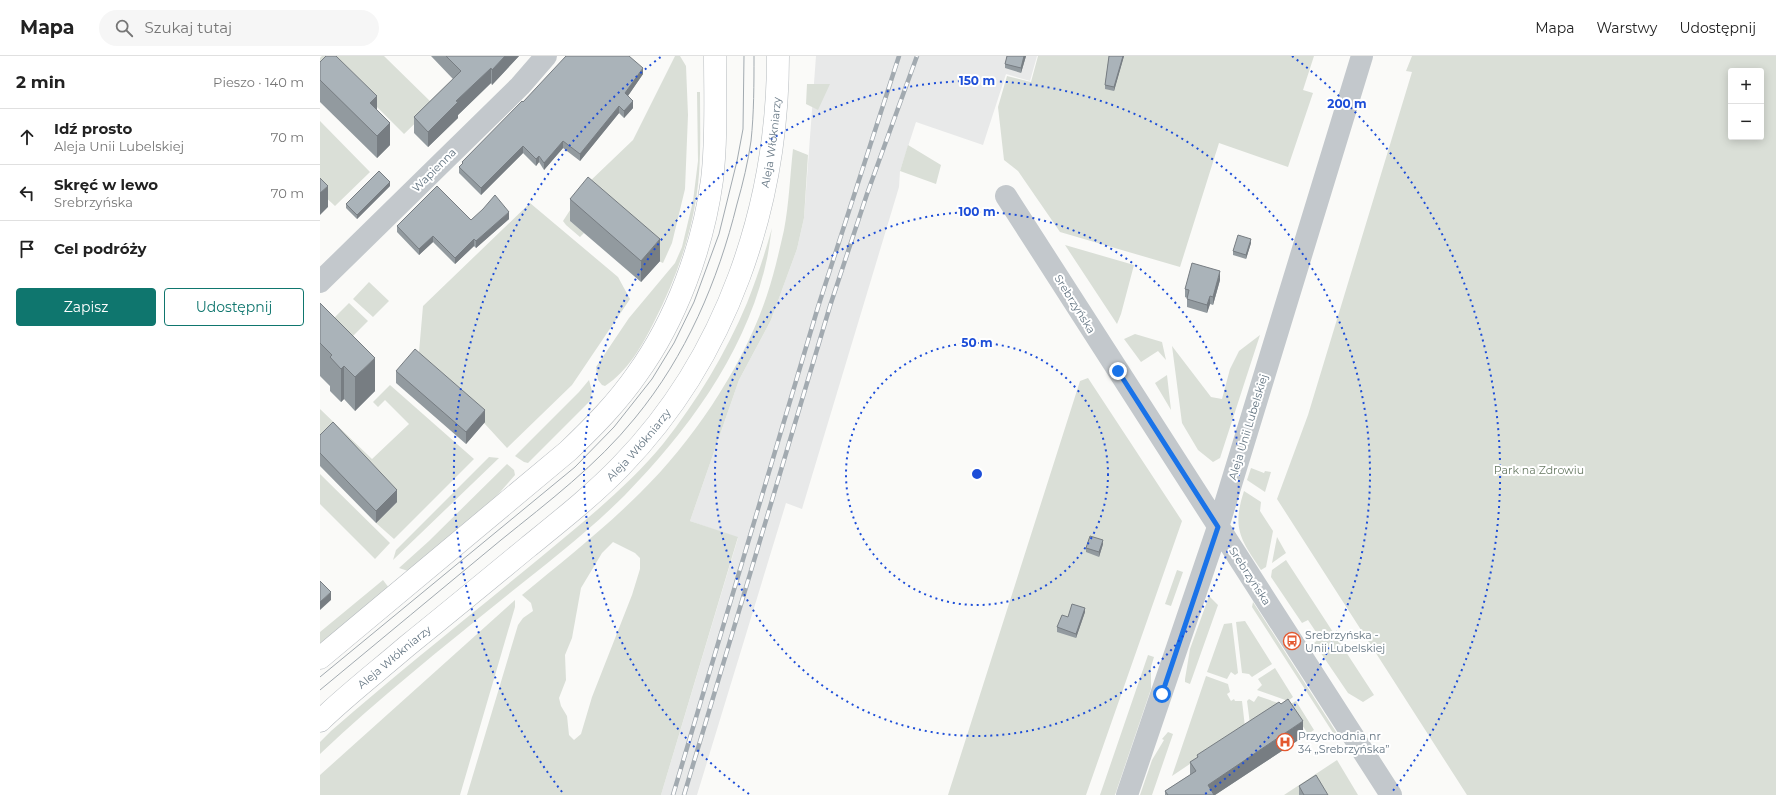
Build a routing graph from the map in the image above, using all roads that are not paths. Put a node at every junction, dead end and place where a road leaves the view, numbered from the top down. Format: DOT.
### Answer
graph roads {
  1 [pos="546,56"];
  2 [pos="716,56"];
  3 [pos="778,56"];
  4 [pos="1362,56"];
  5 [pos="1006,196"];
  6 [pos="320,282"];
  7 [pos="1218,527"];
  8 [pos="320,658"];
  9 [pos="320,721"];
  10 [pos="1127,795"];
  11 [pos="1391,795"];
  1 -- 6 [label="street, Wapienna"];
  2 -- 8 [label="main road"];
  3 -- 9 [label="main road, Aleja Włókniarzy"];
  4 -- 7 [label="street, Aleja Unii Lubelskiej"];
  5 -- 7 [label="street, Srebrzyńska"];
  7 -- 10 [label="street, Aleja Unii Lubelskiej"];
  7 -- 11 [label="street, Srebrzyńska"];
}
